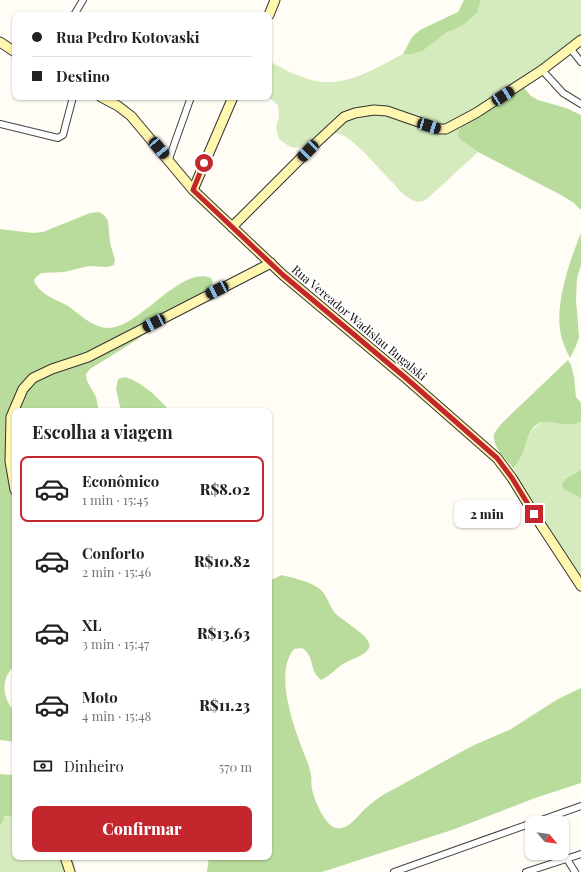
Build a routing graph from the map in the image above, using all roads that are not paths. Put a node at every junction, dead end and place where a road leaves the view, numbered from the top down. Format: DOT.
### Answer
graph roads {
  1 [pos="83,0"];
  2 [pos="275,0"];
  3 [pos="76,12"];
  4 [pos="269,12"];
  5 [pos="581,40"];
  6 [pos="0,42"];
  7 [pos="570,48"];
  8 [pos="12,50"];
  9 [pos="581,62"];
  10 [pos="542,70"];
  11 [pos="72,100"];
  12 [pos="107,100"];
  13 [pos="190,100"];
  14 [pos="232,100"];
  15 [pos="581,104"];
  16 [pos="0,124"];
  17 [pos="169,160"];
  18 [pos="193,190"];
  19 [pos="232,227"];
  20 [pos="271,263"];
  21 [pos="15,408"];
  22 [pos="12,415"];
  23 [pos="12,473"];
  24 [pos="581,586"];
  25 [pos="581,806"];
  26 [pos="552,816"];
  27 [pos="525,826"];
  28 [pos="581,854"];
  29 [pos="569,858"];
  30 [pos="66,860"];
  31 [pos="564,860"];
  32 [pos="568,860"];
  33 [pos="403,870"];
  34 [pos="70,872"];
  35 [pos="394,872"];
  36 [pos="526,872"];
  37 [pos="575,872"];
  1 -- 3 [label="street"];
  2 -- 4 [label="street"];
  5 -- 7 [label="street"];
  6 -- 8 [label="street"];
  7 -- 9 [label="street"];
  7 -- 10 [label="street"];
  10 -- 15 [label="street"];
  10 -- 19 [label="street"];
  11 -- 16 [label="street"];
  12 -- 17 [label="street, Rua Vereador Wadislau Bugalski"];
  13 -- 17 [label="street"];
  14 -- 18 [label="street"];
  17 -- 18 [label="street, Rua Vereador Wadislau Bugalski"];
  18 -- 19 [label="street, Rua Vereador Wadislau Bugalski"];
  19 -- 20 [label="street, Rua Vereador Wadislau Bugalski"];
  20 -- 21 [label="street"];
  20 -- 24 [label="street, Rua Vereador Wadislau Bugalski"];
  22 -- 23 [label="street"];
  25 -- 26 [label="street"];
  27 -- 33 [label="street"];
  28 -- 29 [label="street"];
  30 -- 34 [label="street"];
  31 -- 36 [label="street"];
  32 -- 37 [label="street"];
  33 -- 35 [label="street"];
}
